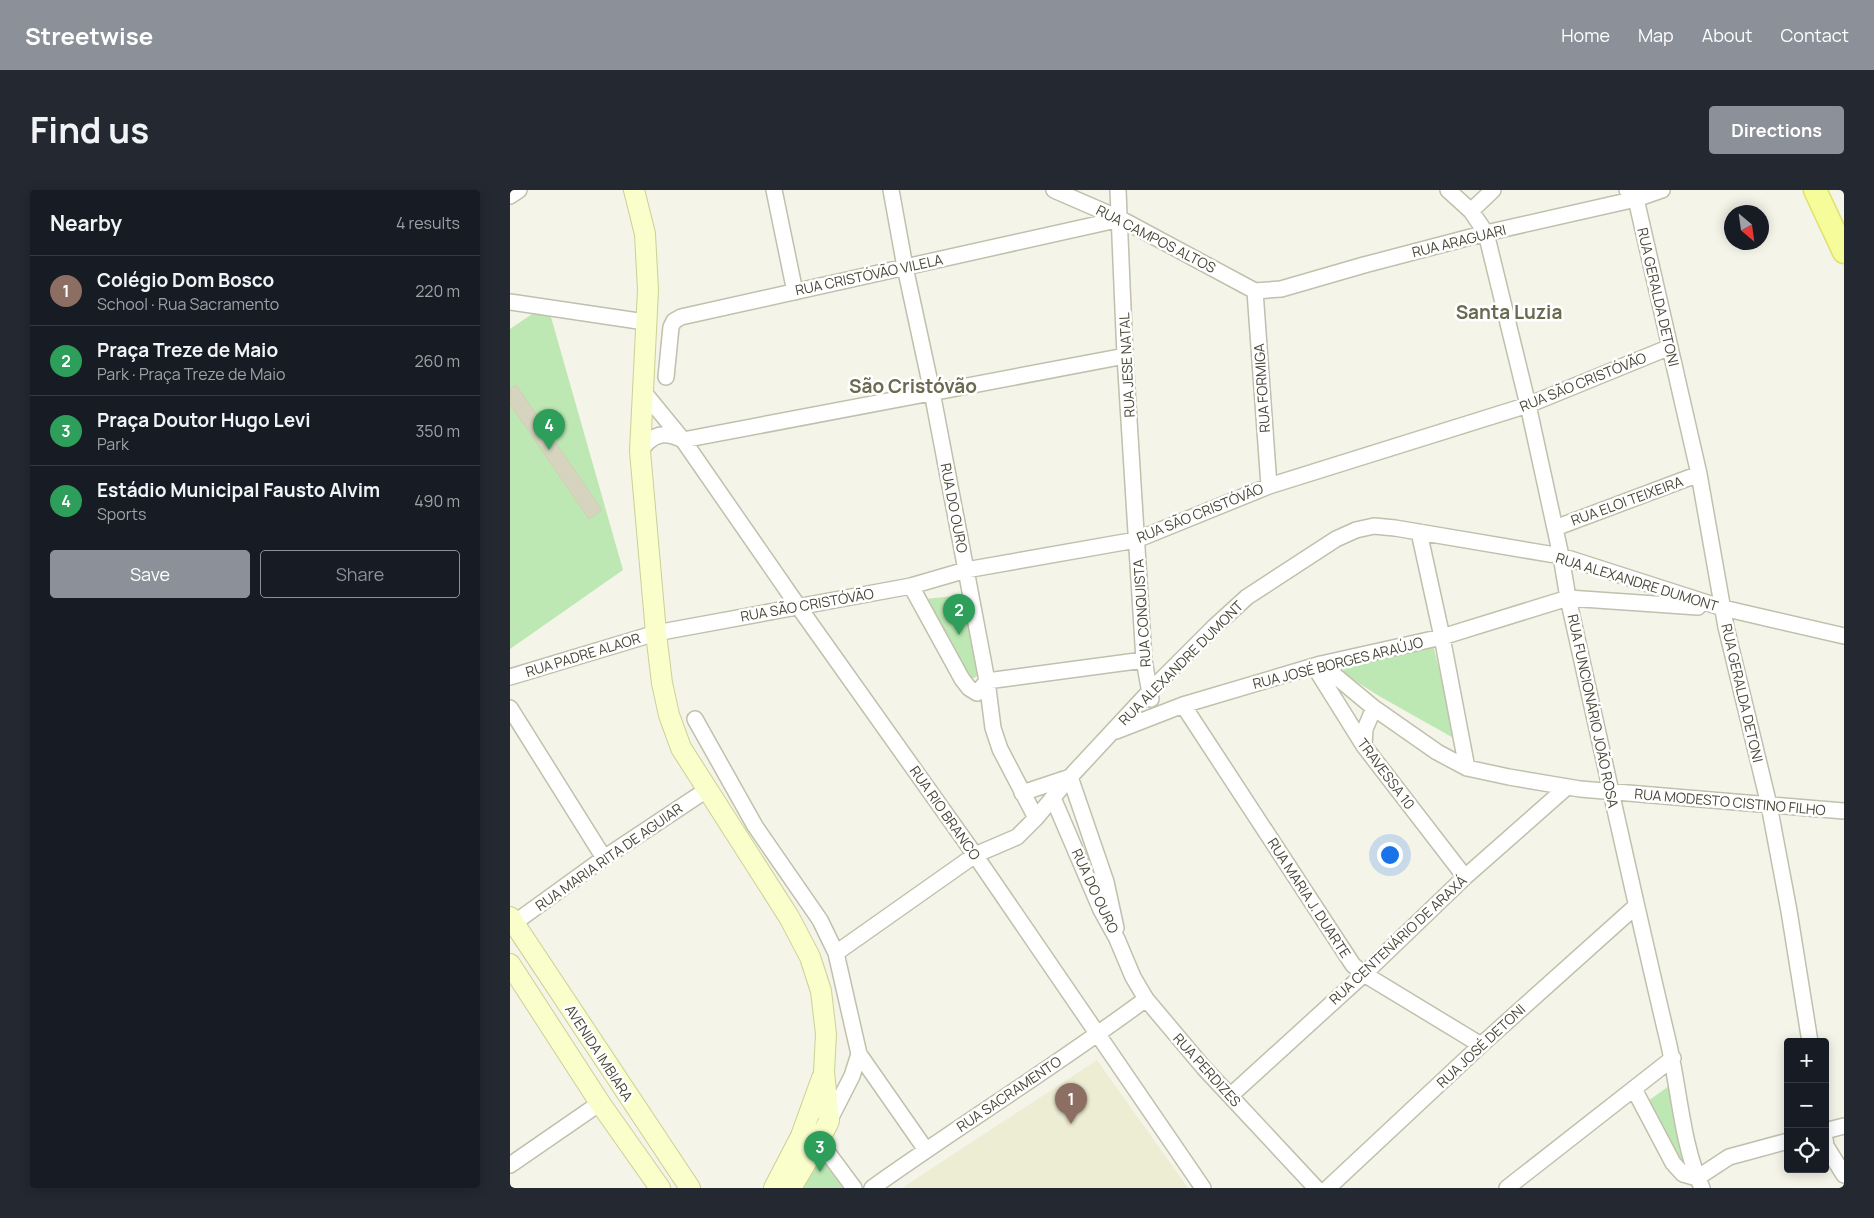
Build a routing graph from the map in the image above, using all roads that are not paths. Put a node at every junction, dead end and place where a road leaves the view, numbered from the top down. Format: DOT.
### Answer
graph roads {
  1 [pos="519,190"];
  2 [pos="634,190"];
  3 [pos="774,190"];
  4 [pos="890,190"];
  5 [pos="1054,190"];
  6 [pos="1118,190"];
  7 [pos="1448,190"];
  8 [pos="1493,190"];
  9 [pos="1662,190"];
  10 [pos="1815,190"];
  11 [pos="1631,195"];
  12 [pos="510,196"];
  13 [pos="1471,211"];
  14 [pos="1120,219"];
  15 [pos="1486,233"];
  16 [pos="1844,252"];
  17 [pos="905,267"];
  18 [pos="1256,291"];
  19 [pos="795,292"];
  20 [pos="510,302"];
  21 [pos="645,322"];
  22 [pos="1670,347"];
  23 [pos="1125,356"];
  24 [pos="666,377"];
  25 [pos="642,390"];
  26 [pos="932,392"];
  27 [pos="1528,405"];
  28 [pos="683,440"];
  29 [pos="640,451"];
  30 [pos="1699,474"];
  31 [pos="1269,486"];
  32 [pos="1554,528"];
  33 [pos="1419,532"];
  34 [pos="1136,540"];
  35 [pos="1561,556"];
  36 [pos="966,570"];
  37 [pos="911,586"];
  38 [pos="1568,598"];
  39 [pos="798,606"];
  40 [pos="1722,608"];
  41 [pos="656,633"];
  42 [pos="1844,636"];
  43 [pos="1442,637"];
  44 [pos="1144,660"];
  45 [pos="1318,665"];
  46 [pos="510,677"];
  47 [pos="987,681"];
  48 [pos="1150,691"];
  49 [pos="1183,705"];
  50 [pos="510,708"];
  51 [pos="1374,708"];
  52 [pos="1155,715"];
  53 [pos="695,718"];
  54 [pos="1110,734"];
  55 [pos="1364,746"];
  56 [pos="1467,768"];
  57 [pos="1070,777"];
  58 [pos="1567,787"];
  59 [pos="708,789"];
  60 [pos="1611,792"];
  61 [pos="1022,793"];
  62 [pos="1053,798"];
  63 [pos="1769,805"];
  64 [pos="1844,811"];
  65 [pos="1036,818"];
  66 [pos="975,855"];
  67 [pos="604,858"];
  68 [pos="1464,876"];
  69 [pos="1636,906"];
  70 [pos="511,922"];
  71 [pos="1117,939"];
  72 [pos="836,953"];
  73 [pos="510,964"];
  74 [pos="1364,974"];
  75 [pos="1146,999"];
  76 [pos="1098,1035"];
  77 [pos="1809,1038"];
  78 [pos="1481,1045"];
  79 [pos="858,1054"];
  80 [pos="1672,1058"];
  81 [pos="824,1072"];
  82 [pos="1634,1089"];
  83 [pos="1230,1096"];
  84 [pos="600,1102"];
  85 [pos="828,1121"];
  86 [pos="1844,1126"];
  87 [pos="1829,1130"];
  88 [pos="819,1141"];
  89 [pos="1784,1142"];
  90 [pos="926,1150"];
  91 [pos="1829,1151"];
  92 [pos="510,1165"];
  93 [pos="1844,1175"];
  94 [pos="1700,1183"];
  95 [pos="660,1188"];
  96 [pos="690,1188"];
  97 [pos="780,1188"];
  98 [pos="854,1188"];
  99 [pos="872,1188"];
  100 [pos="1203,1188"];
  101 [pos="1316,1188"];
  102 [pos="1328,1188"];
  103 [pos="1507,1188"];
  1 -- 12 [label="street"];
  2 -- 21 [label="main road"];
  3 -- 19 [label="street"];
  4 -- 17 [label="street, RUA DO OURO"];
  5 -- 14 [label="street, RUA CAMPOS ALTOS"];
  6 -- 14 [label="street, RUA JESE NATAL"];
  7 -- 13 [label="street"];
  8 -- 13 [label="street"];
  9 -- 11 [label="street, RUA ARAGUARI"];
  10 -- 16 [label="main road"];
  11 -- 15 [label="street, RUA ARAGUARI"];
  11 -- 22 [label="street, RUA GERALDA DETONI"];
  13 -- 15 [label="street"];
  14 -- 17 [label="street, RUA CRISTÓVÃO VILELA"];
  14 -- 18 [label="street, RUA CAMPOS ALTOS"];
  14 -- 23 [label="street, RUA JESE NATAL"];
  15 -- 18 [label="street, RUA ARAGUARI"];
  15 -- 27 [label="street, RUA FUNCIONÁRIO JOÃO ROSA"];
  17 -- 19 [label="street, RUA CRISTÓVÃO VILELA"];
  17 -- 26 [label="street, RUA DO OURO"];
  18 -- 31 [label="street, RUA FORMIGA"];
  19 -- 24 [label="street, RUA CRISTÓVÃO VILELA"];
  20 -- 21 [label="street"];
  21 -- 25 [label="main road"];
  22 -- 27 [label="street, RUA SÃO CRISTÓVÃO"];
  22 -- 30 [label="street, RUA GERALDA DETONI"];
  23 -- 26 [label="street"];
  23 -- 34 [label="street, RUA JESE NATAL"];
  25 -- 28 [label="street, RUA RIO BRANCO"];
  25 -- 29 [label="main road"];
  26 -- 28 [label="street"];
  26 -- 36 [label="street, RUA DO OURO"];
  27 -- 31 [label="street, RUA SÃO CRISTÓVÃO"];
  27 -- 32 [label="street, RUA FUNCIONÁRIO JOÃO ROSA"];
  28 -- 29 [label="street"];
  28 -- 39 [label="street, RUA RIO BRANCO"];
  29 -- 41 [label="main road"];
  30 -- 32 [label="street, RUA ELOI TEIXEIRA"];
  30 -- 40 [label="street, RUA GERALDA DETONI"];
  31 -- 34 [label="street, RUA SÃO CRISTÓVÃO"];
  32 -- 35 [label="street, RUA FUNCIONÁRIO JOÃO ROSA"];
  33 -- 35 [label="street, RUA ALEXANDRE DUMONT"];
  33 -- 43 [label="street"];
  33 -- 48 [label="street, RUA ALEXANDRE DUMONT"];
  34 -- 36 [label="street, RUA SÃO CRISTÓVÃO"];
  34 -- 44 [label="street, RUA CONQUISTA"];
  35 -- 38 [label="street, RUA FUNCIONÁRIO JOÃO ROSA"];
  35 -- 40 [label="street, RUA ALEXANDRE DUMONT"];
  36 -- 37 [label="street, RUA SÃO CRISTÓVÃO"];
  36 -- 47 [label="street, RUA DO OURO"];
  37 -- 39 [label="street, RUA SÃO CRISTÓVÃO"];
  37 -- 47 [label="street"];
  38 -- 40 [label="street"];
  38 -- 43 [label="street, RUA JOSÉ BORGES ARAÚJO"];
  38 -- 60 [label="street, RUA FUNCIONÁRIO JOÃO ROSA"];
  39 -- 41 [label="street, RUA SÃO CRISTÓVÃO"];
  39 -- 66 [label="street, RUA RIO BRANCO"];
  40 -- 42 [label="street, RUA ALEXANDRE DUMONT"];
  40 -- 63 [label="street, RUA GERALDA DETONI"];
  41 -- 46 [label="street, RUA PADRE ALAOR"];
  41 -- 59 [label="main road"];
  43 -- 45 [label="street, RUA JOSÉ BORGES ARAÚJO"];
  43 -- 56 [label="street"];
  44 -- 47 [label="street"];
  44 -- 48 [label="street, RUA CONQUISTA"];
  45 -- 49 [label="street, RUA JOSÉ BORGES ARAÚJO"];
  45 -- 51 [label="street, RUA MODESTO CISTINO FILHO"];
  45 -- 55 [label="street, TRAVESSA 10"];
  47 -- 61 [label="street, RUA DO OURO"];
  48 -- 52 [label="street, RUA CONQUISTA"];
  48 -- 54 [label="street, RUA ALEXANDRE DUMONT"];
  49 -- 52 [label="street, RUA JOSÉ BORGES ARAÚJO"];
  49 -- 74 [label="street, RUA MARIA J. DUARTE"];
  50 -- 67 [label="street"];
  51 -- 55 [label="street"];
  51 -- 56 [label="street, RUA MODESTO CISTINO FILHO"];
  52 -- 54 [label="street, RUA JOSÉ BORGES ARAÚJO"];
  53 -- 72 [label="street"];
  54 -- 57 [label="street, RUA ALEXANDRE DUMONT"];
  55 -- 68 [label="street, TRAVESSA 10"];
  56 -- 58 [label="street, RUA MODESTO CISTINO FILHO"];
  57 -- 61 [label="street"];
  57 -- 62 [label="street, RUA ALEXANDRE DUMONT"];
  57 -- 71 [label="street, RUA DO OURO"];
  58 -- 60 [label="street, RUA MODESTO CISTINO FILHO"];
  58 -- 68 [label="street, RUA CENTENÁRIO DE ARAXÁ"];
  59 -- 67 [label="street, RUA MARIA RITA DE AGUIAR"];
  59 -- 81 [label="main road"];
  60 -- 63 [label="street, RUA MODESTO CISTINO FILHO"];
  60 -- 69 [label="street, RUA FUNCIONÁRIO JOÃO ROSA"];
  61 -- 65 [label="street, RUA DO OURO"];
  62 -- 65 [label="street, RUA ALEXANDRE DUMONT"];
  62 -- 71 [label="street, RUA DO OURO"];
  63 -- 64 [label="street, RUA MODESTO CISTINO FILHO"];
  63 -- 77 [label="street, RUA GERALDA DETONI"];
  65 -- 66 [label="street, RUA ALEXANDRE DUMONT"];
  66 -- 72 [label="street, RUA ALEXANDRE DUMONT"];
  66 -- 76 [label="street, RUA RIO BRANCO"];
  67 -- 70 [label="street, RUA MARIA RITA DE AGUIAR"];
  68 -- 74 [label="street, RUA CENTENÁRIO DE ARAXÁ"];
  69 -- 78 [label="street, RUA JOSÉ DETONI"];
  69 -- 80 [label="street, RUA FUNCIONÁRIO JOÃO ROSA"];
  70 -- 96 [label="main road, AVENIDA IMBIARA"];
  71 -- 75 [label="street, RUA PERDIZES"];
  72 -- 79 [label="street"];
  73 -- 84 [label="main road, AVENIDA IMBIARA"];
  74 -- 78 [label="street, RUA MARIA J. DUARTE"];
  74 -- 83 [label="street, RUA CENTENÁRIO DE ARAXÁ"];
  75 -- 76 [label="street, RUA SACRAMENTO"];
  75 -- 83 [label="street, RUA PERDIZES"];
  76 -- 90 [label="street, RUA SACRAMENTO"];
  76 -- 100 [label="street, RUA RIO BRANCO"];
  78 -- 102 [label="street, RUA JOSÉ DETONI"];
  79 -- 85 [label="street"];
  79 -- 90 [label="street"];
  80 -- 82 [label="street"];
  80 -- 94 [label="street, RUA FUNCIONÁRIO JOÃO ROSA"];
  81 -- 85 [label="main road"];
  81 -- 97 [label="main road"];
  82 -- 94 [label="street"];
  82 -- 103 [label="street"];
  83 -- 101 [label="street, RUA PERDIZES"];
  84 -- 92 [label="street"];
  84 -- 95 [label="main road, AVENIDA IMBIARA"];
  85 -- 88 [label="main road"];
  86 -- 87 [label="street"];
  88 -- 97 [label="main road"];
  88 -- 98 [label="street"];
  89 -- 94 [label="street"];
  90 -- 99 [label="street, RUA SACRAMENTO"];
  91 -- 93 [label="street"];
}
